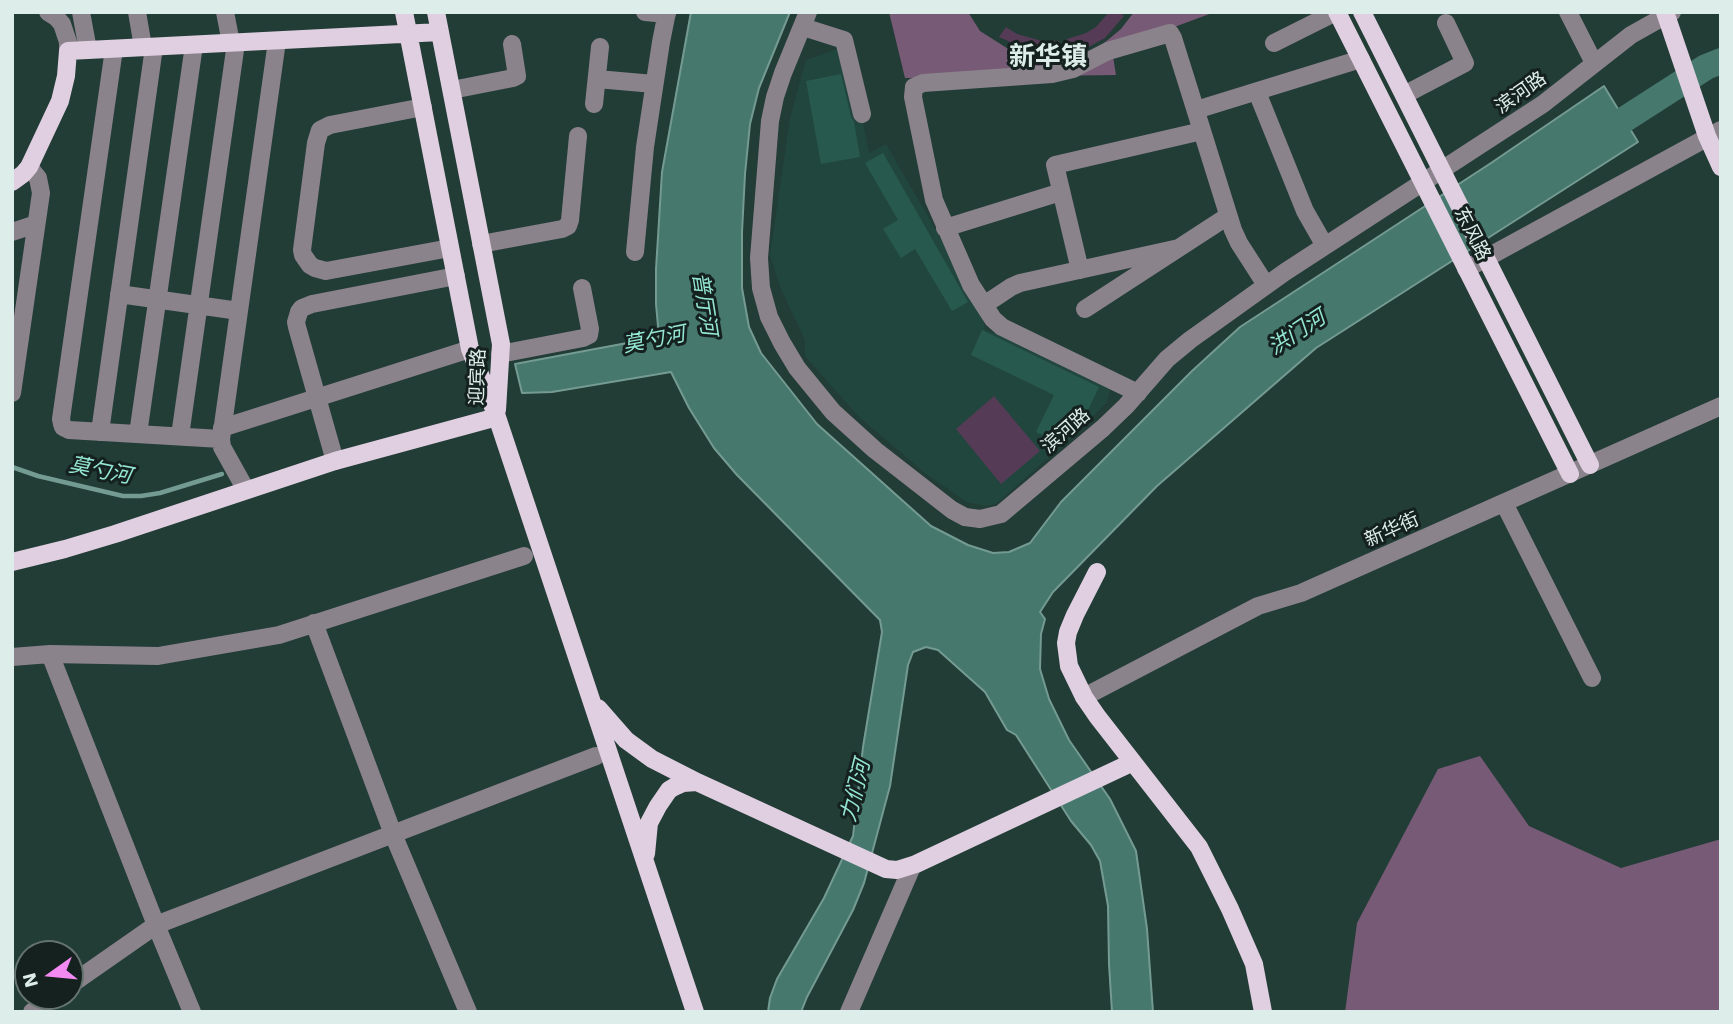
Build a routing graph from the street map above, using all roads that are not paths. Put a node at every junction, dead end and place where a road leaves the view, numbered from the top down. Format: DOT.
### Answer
graph roads {
  1 [pos="48,12"];
  2 [pos="81,12"];
  3 [pos="137,12"];
  4 [pos="225,12"];
  5 [pos="404,12"];
  6 [pos="436,12"];
  7 [pos="645,12"];
  8 [pos="1336,12"];
  9 [pos="1362,12"];
  10 [pos="1568,12"];
  11 [pos="667,13"];
  12 [pos="1667,13"];
  13 [pos="806,20"];
  14 [pos="1446,23"];
  15 [pos="440,32"];
  16 [pos="409,34"];
  17 [pos="277,41"];
  18 [pos="233,43"];
  19 [pos="1275,43"];
  20 [pos="512,44"];
  21 [pos="194,45"];
  22 [pos="149,47"];
  23 [pos="600,47"];
  24 [pos="114,49"];
  25 [pos="88,50"];
  26 [pos="68,51"];
  27 [pos="1361,60"];
  28 [pos="1594,64"];
  29 [pos="597,79"];
  30 [pos="654,84"];
  31 [pos="452,90"];
  32 [pos="1257,92"];
  33 [pos="1404,95"];
  34 [pos="594,104"];
  35 [pos="423,107"];
  36 [pos="1196,110"];
  37 [pos="862,114"];
  38 [pos="1202,131"];
  39 [pos="1714,133"];
  40 [pos="579,136"];
  41 [pos="29,167"];
  42 [pos="1721,167"];
  43 [pos="1442,170"];
  44 [pos="12,182"];
  45 [pos="1423,183"];
  46 [pos="1061,192"];
  47 [pos="1228,216"];
  48 [pos="36,224"];
  49 [pos="945,228"];
  50 [pos="12,232"];
  51 [pos="481,244"];
  52 [pos="1325,246"];
  53 [pos="450,248"];
  54 [pos="1179,248"];
  55 [pos="635,252"];
  56 [pos="1486,258"];
  57 [pos="1466,269"];
  58 [pos="1080,270"];
  59 [pos="332,271"];
  60 [pos="456,276"];
  61 [pos="1266,285"];
  62 [pos="582,288"];
  63 [pos="119,294"];
  64 [pos="158,300"];
  65 [pos="327,301"];
  66 [pos="199,305"];
  67 [pos="984,305"];
  68 [pos="1085,309"];
  69 [pos="239,311"];
  70 [pos="470,349"];
  71 [pos="500,354"];
  72 [pos="12,393"];
  73 [pos="1138,393"];
  74 [pos="317,398"];
  75 [pos="1721,406"];
  76 [pos="497,417"];
  77 [pos="100,432"];
  78 [pos="221,433"];
  79 [pos="138,434"];
  80 [pos="180,436"];
  81 [pos="335,461"];
  82 [pos="1590,465"];
  83 [pos="1570,474"];
  84 [pos="246,491"];
  85 [pos="1504,503"];
  86 [pos="524,556"];
  87 [pos="12,562"];
  88 [pos="1097,572"];
  89 [pos="314,623"];
  90 [pos="50,654"];
  91 [pos="12,657"];
  92 [pos="1592,678"];
  93 [pos="590,696"];
  94 [pos="1084,697"];
  95 [pos="639,751"];
  96 [pos="596,756"];
  97 [pos="1133,762"];
  98 [pos="666,767"];
  99 [pos="614,769"];
  100 [pos="697,782"];
  101 [pos="663,798"];
  102 [pos="626,805"];
  103 [pos="393,834"];
  104 [pos="911,869"];
  105 [pos="649,874"];
  106 [pos="156,925"];
  107 [pos="84,975"];
  108 [pos="192,1012"];
  109 [pos="468,1012"];
  110 [pos="695,1012"];
  111 [pos="849,1012"];
  112 [pos="1263,1012"];
  1 -- 26 [label="street"];
  2 -- 25 [label="street"];
  3 -- 22 [label="street"];
  4 -- 18 [label="street"];
  5 -- 16 [label="main road, 迎宾路"];
  6 -- 15 [label="main road, 迎宾路"];
  7 -- 11 [label="street"];
  8 -- 19 [label="street"];
  8 -- 27 [label="main road, 东风路"];
  9 -- 33 [label="main road, 东风路"];
  10 -- 28 [label="street"];
  11 -- 30 [label="street"];
  12 -- 28 [label="street, 滨河路"];
  12 -- 39 [label="main road"];
  13 -- 37 [label="street"];
  13 -- 73 [label="street, 滨河路"];
  14 -- 33 [label="street"];
  15 -- 16 [label="main road"];
  15 -- 31 [label="main road, 迎宾路"];
  16 -- 17 [label="main road"];
  16 -- 35 [label="main road, 迎宾路"];
  17 -- 18 [label="main road"];
  17 -- 69 [label="street"];
  18 -- 21 [label="main road"];
  18 -- 66 [label="street"];
  20 -- 31 [label="street"];
  21 -- 22 [label="main road"];
  21 -- 64 [label="street"];
  22 -- 24 [label="main road"];
  22 -- 63 [label="street"];
  23 -- 29 [label="street"];
  24 -- 25 [label="main road"];
  24 -- 77 [label="street"];
  25 -- 26 [label="main road"];
  26 -- 41 [label="main road"];
  27 -- 32 [label="street"];
  27 -- 45 [label="main road, 东风路"];
  28 -- 43 [label="street, 滨河路"];
  29 -- 30 [label="street"];
  29 -- 34 [label="street"];
  30 -- 55 [label="street"];
  31 -- 51 [label="main road, 迎宾路"];
  32 -- 36 [label="street"];
  32 -- 52 [label="street"];
  33 -- 43 [label="main road, 东风路"];
  35 -- 53 [label="main road, 迎宾路"];
  35 -- 59 [label="street"];
  36 -- 38 [label="street"];
  36 -- 49 [label="street"];
  38 -- 46 [label="street"];
  38 -- 47 [label="street"];
  39 -- 42 [label="main road"];
  39 -- 56 [label="street"];
  40 -- 51 [label="street"];
  41 -- 44 [label="main road"];
  41 -- 48 [label="street"];
  43 -- 45 [label="street, 滨河路"];
  43 -- 56 [label="main road, 东风路"];
  45 -- 52 [label="street, 滨河路"];
  45 -- 57 [label="main road, 东风路"];
  46 -- 49 [label="street"];
  46 -- 58 [label="street"];
  47 -- 54 [label="street"];
  47 -- 61 [label="street"];
  48 -- 50 [label="street"];
  48 -- 72 [label="street"];
  49 -- 67 [label="street"];
  51 -- 71 [label="main road, 迎宾路"];
  52 -- 61 [label="street, 滨河路"];
  53 -- 59 [label="street"];
  53 -- 60 [label="main road, 迎宾路"];
  54 -- 58 [label="street"];
  54 -- 68 [label="street"];
  56 -- 57 [label="street"];
  56 -- 82 [label="main road, 东风路"];
  57 -- 83 [label="main road, 东风路"];
  58 -- 67 [label="street"];
  59 -- 65 [label="street"];
  60 -- 65 [label="street"];
  60 -- 70 [label="main road, 迎宾路"];
  61 -- 73 [label="street, 滨河路"];
  62 -- 71 [label="street"];
  63 -- 64 [label="street"];
  63 -- 77 [label="street"];
  64 -- 66 [label="street"];
  64 -- 79 [label="street"];
  65 -- 74 [label="street"];
  66 -- 69 [label="street"];
  66 -- 80 [label="street"];
  67 -- 73 [label="street"];
  69 -- 78 [label="street"];
  70 -- 74 [label="street"];
  70 -- 76 [label="main road, 迎宾路"];
  71 -- 76 [label="main road, 迎宾路"];
  74 -- 78 [label="street"];
  74 -- 81 [label="street"];
  75 -- 82 [label="street, 新华街"];
  76 -- 81 [label="main road"];
  76 -- 93 [label="main road"];
  77 -- 79 [label="street"];
  78 -- 80 [label="street"];
  78 -- 84 [label="street"];
  79 -- 80 [label="street"];
  81 -- 84 [label="main road"];
  82 -- 83 [label="street, 新华街"];
  83 -- 85 [label="street, 新华街"];
  84 -- 87 [label="main road"];
  85 -- 92 [label="street"];
  85 -- 94 [label="street, 新华街"];
  86 -- 89 [label="street"];
  88 -- 94 [label="main road"];
  89 -- 90 [label="street"];
  89 -- 103 [label="street"];
  90 -- 91 [label="street"];
  90 -- 106 [label="street"];
  93 -- 95 [label="main road"];
  93 -- 99 [label="main road"];
  94 -- 97 [label="main road"];
  95 -- 98 [label="main road"];
  95 -- 99 [label="main road"];
  96 -- 103 [label="street"];
  97 -- 100 [label="main road"];
  97 -- 112 [label="main road"];
  98 -- 100 [label="main road"];
  98 -- 101 [label="main road"];
  99 -- 102 [label="main road"];
  100 -- 101 [label="main road"];
  101 -- 102 [label="main road"];
  101 -- 105 [label="main road"];
  102 -- 105 [label="main road"];
  103 -- 106 [label="street"];
  103 -- 109 [label="street"];
  104 -- 111 [label="street"];
  105 -- 110 [label="main road"];
  106 -- 107 [label="street"];
  106 -- 108 [label="street"];
}
